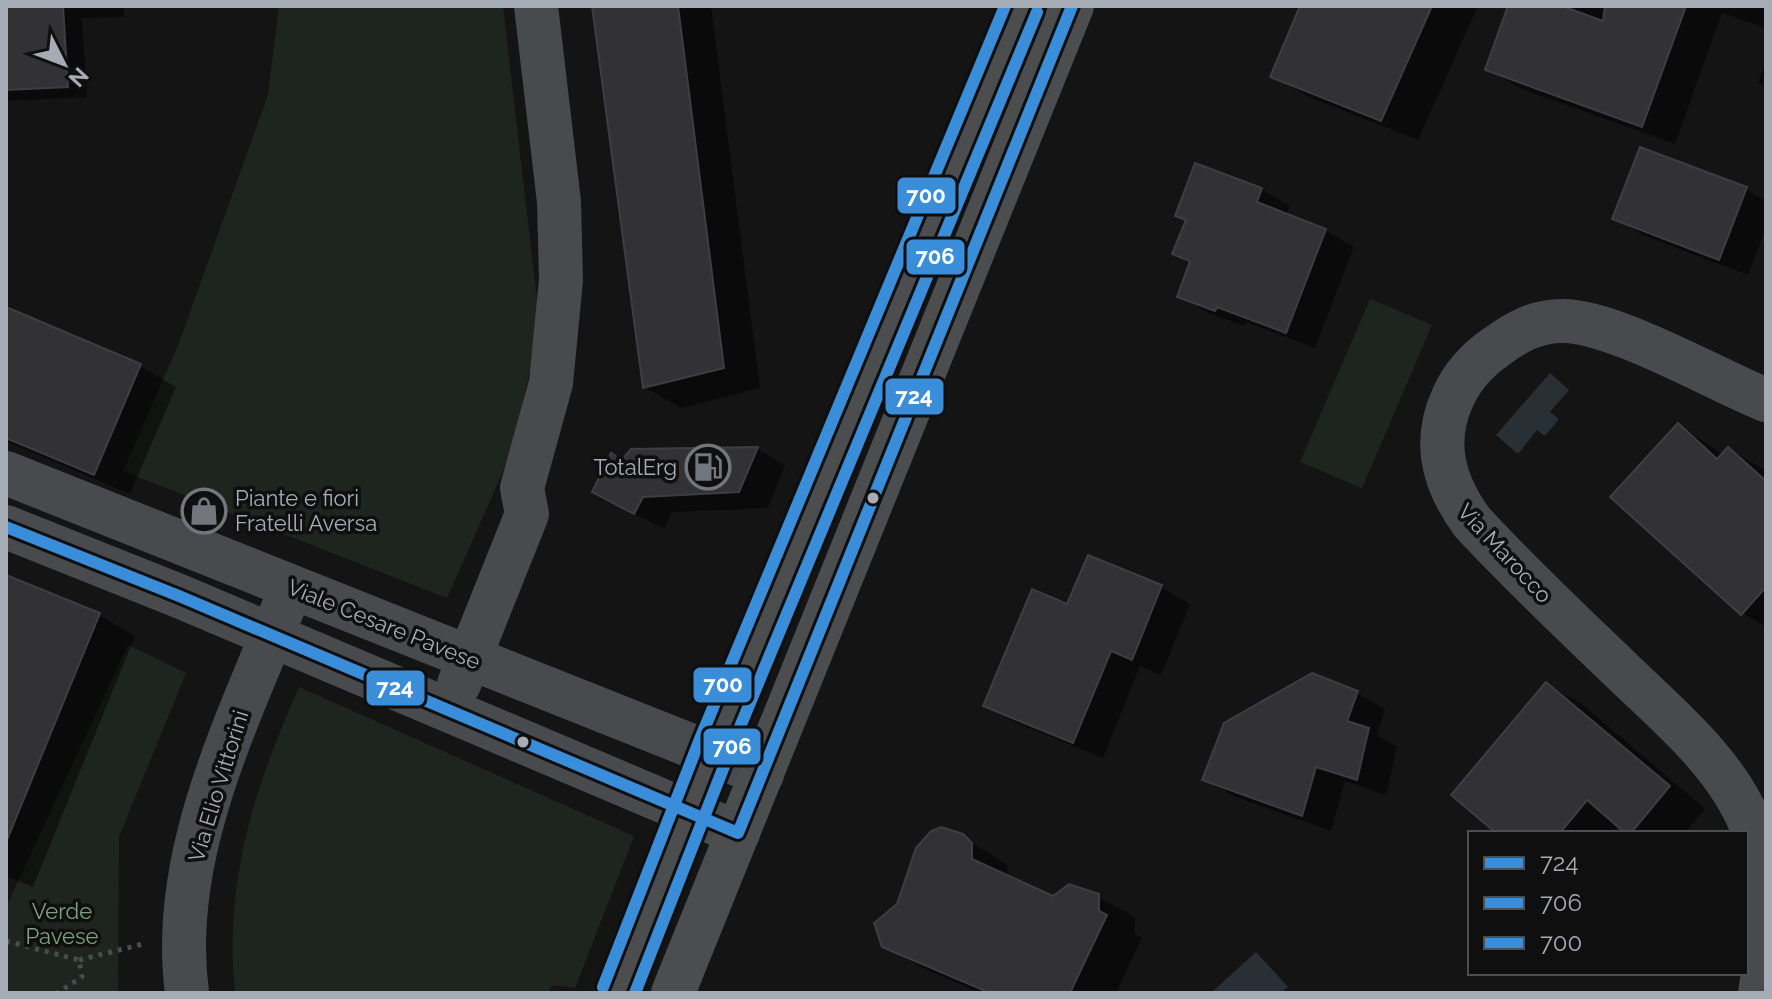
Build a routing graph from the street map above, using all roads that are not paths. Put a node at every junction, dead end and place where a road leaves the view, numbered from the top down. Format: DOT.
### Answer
graph roads {
  1 [pos="536,6"];
  2 [pos="1022,6"];
  3 [pos="1072,6"];
  4 [pos="1766,400"];
  5 [pos="6,473"];
  6 [pos="6,527"];
  7 [pos="292,587"];
  8 [pos="272,635"];
  9 [pos="469,658"];
  10 [pos="447,712"];
  11 [pos="711,754"];
  12 [pos="762,774"];
  13 [pos="686,811"];
  14 [pos="738,833"];
  15 [pos="187,993"];
  16 [pos="618,993"];
  17 [pos="673,993"];
  18 [pos="1760,993"];
  1 -- 9 [label="street"];
  2 -- 11 [label="main road"];
  3 -- 12 [label="main road"];
  4 -- 18 [label="street, Via Marocco"];
  5 -- 7 [label="street, Viale Cesare Pavese"];
  6 -- 8 [label="street"];
  7 -- 8 [label="street, Via Elio Vittorini"];
  7 -- 9 [label="street, Viale Cesare Pavese"];
  8 -- 10 [label="street"];
  8 -- 15 [label="street, Via Elio Vittorini"];
  9 -- 10 [label="street"];
  9 -- 11 [label="street, Viale Cesare Pavese"];
  10 -- 13 [label="street"];
  11 -- 12 [label="street, Viale Cesare Pavese"];
  11 -- 13 [label="main road"];
  12 -- 14 [label="main road"];
  13 -- 14 [label="street"];
  13 -- 16 [label="main road"];
  14 -- 17 [label="main road"];
}
